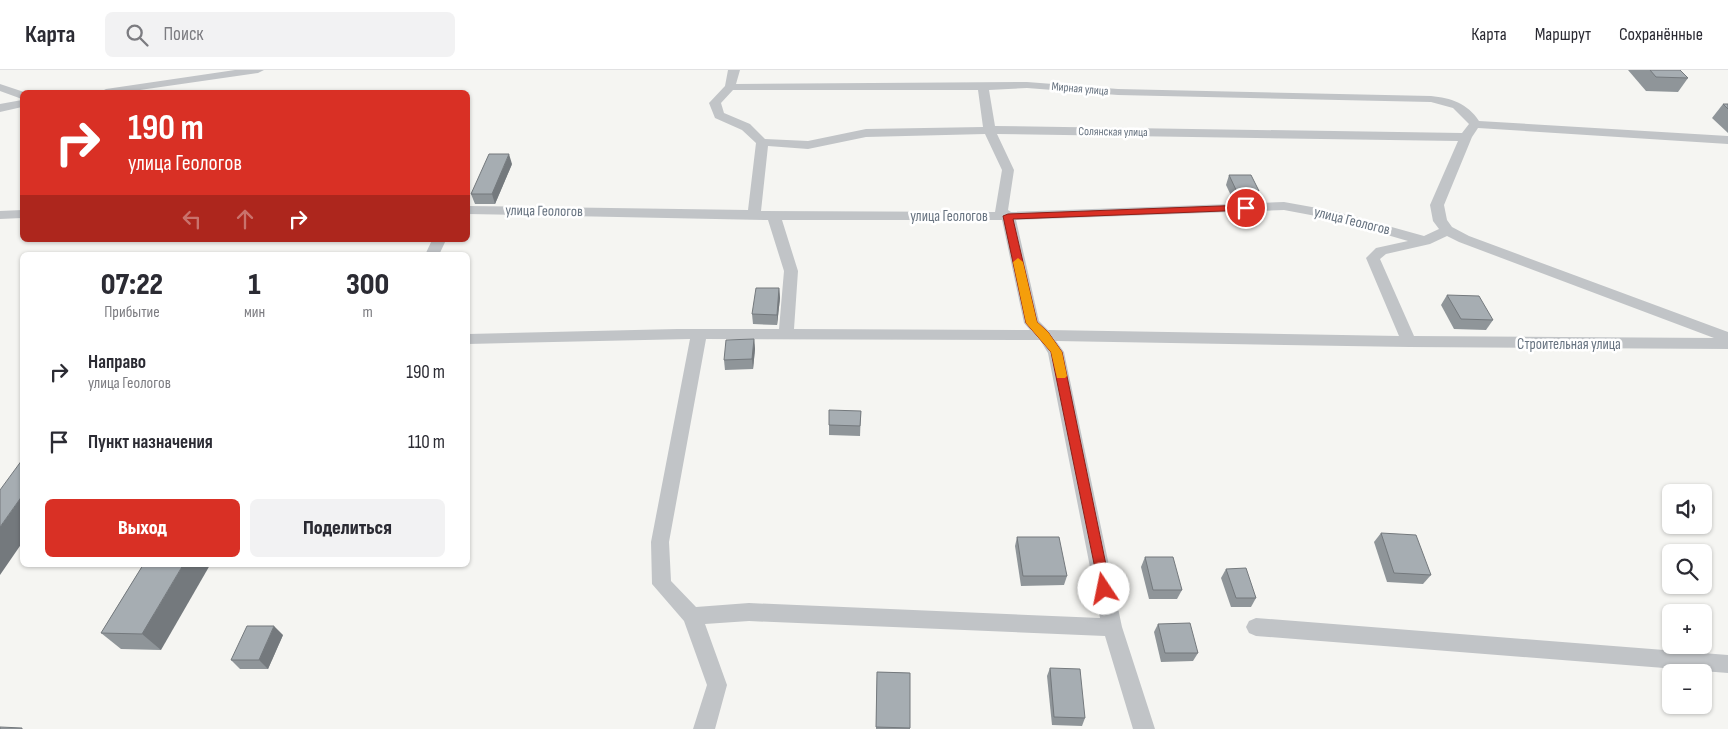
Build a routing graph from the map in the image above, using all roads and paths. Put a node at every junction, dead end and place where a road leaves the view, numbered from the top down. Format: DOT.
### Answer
graph roads {
  1 [pos="258,70"];
  2 [pos="734,70"];
  3 [pos="0,87"];
  4 [pos="730,87"];
  5 [pos="983,87"];
  6 [pos="120,90"];
  7 [pos="20,95"];
  8 [pos="20,104"];
  9 [pos="0,108"];
  10 [pos="1475,124"];
  11 [pos="989,130"];
  12 [pos="1466,137"];
  13 [pos="1728,140"];
  14 [pos="762,142"];
  15 [pos="470,210"];
  16 [pos="20,214"];
  17 [pos="754,214"];
  18 [pos="0,215"];
  19 [pos="774,216"];
  20 [pos="1008,216"];
  21 [pos="1447,230"];
  22 [pos="1426,241"];
  23 [pos="699,334"];
  24 [pos="786,334"];
  25 [pos="1044,335"];
  26 [pos="1728,338"];
  27 [pos="470,339"];
  28 [pos="1409,342"];
  29 [pos="1728,344"];
  30 [pos="692,616"];
  31 [pos="1112,627"];
  32 [pos="1256,628"];
  33 [pos="1728,664"];
  34 [pos="704,729"];
  35 [pos="1144,729"];
  1 -- 6 [label="street"];
  2 -- 4 [label="street"];
  3 -- 7 [label="street"];
  4 -- 5 [label="street, Мирная улица"];
  4 -- 14 [label="street"];
  5 -- 10 [label="street, Мирная улица"];
  5 -- 11 [label="street"];
  8 -- 9 [label="street"];
  10 -- 12 [label="street"];
  10 -- 13 [label="street"];
  11 -- 12 [label="street, Солянская улица"];
  11 -- 14 [label="street, Солянская улица"];
  11 -- 20 [label="street"];
  12 -- 21 [label="street"];
  14 -- 17 [label="street"];
  15 -- 17 [label="street, улица Геологов"];
  16 -- 18 [label="street"];
  17 -- 19 [label="street, улица Геологов"];
  19 -- 20 [label="street, улица Геологов"];
  19 -- 24 [label="street"];
  20 -- 22 [label="street, улица Геологов"];
  20 -- 25 [label="street"];
  21 -- 22 [label="street"];
  21 -- 26 [label="street"];
  22 -- 28 [label="street"];
  23 -- 24 [label="street"];
  23 -- 27 [label="street"];
  23 -- 30 [label="street"];
  24 -- 25 [label="street"];
  25 -- 28 [label="street"];
  25 -- 31 [label="street"];
  28 -- 29 [label="street, Строительная улица"];
  30 -- 31 [label="street"];
  30 -- 34 [label="street"];
  31 -- 35 [label="street"];
  32 -- 33 [label="street"];
}
